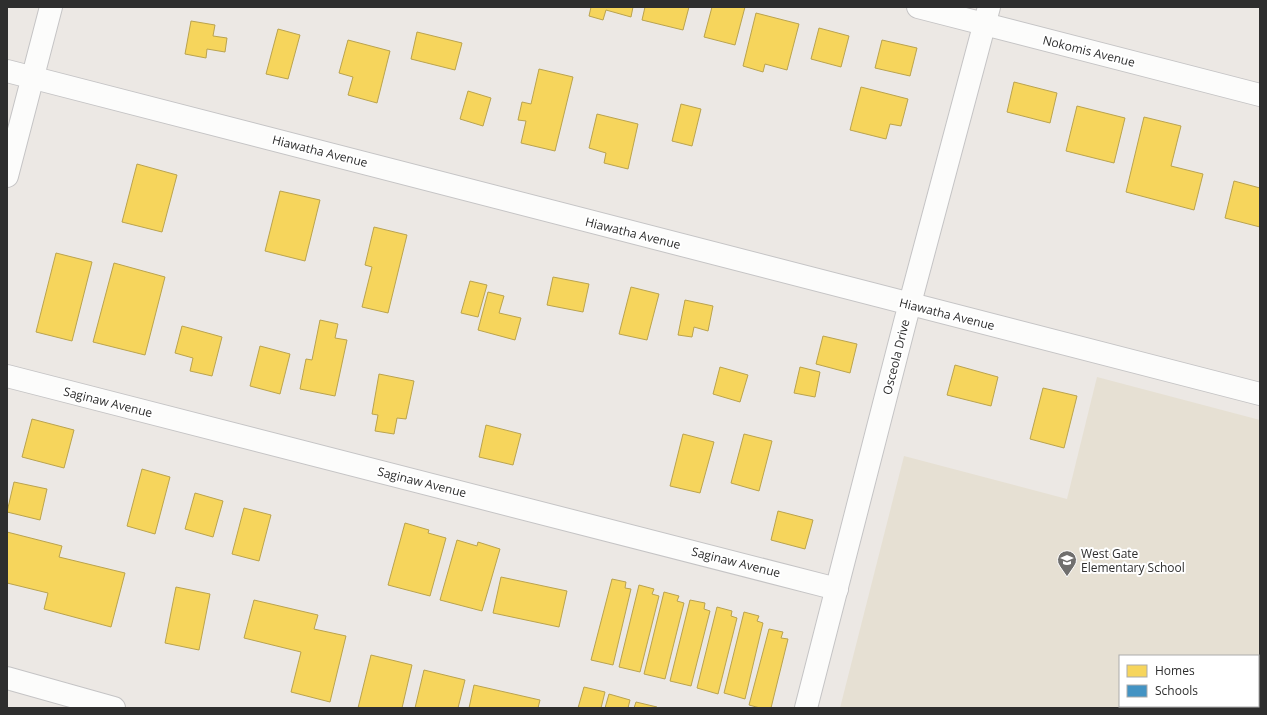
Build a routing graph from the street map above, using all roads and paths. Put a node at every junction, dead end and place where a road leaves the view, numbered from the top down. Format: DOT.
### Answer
graph roads {
  1 [pos="51,7"];
  2 [pos="918,7"];
  3 [pos="987,16"];
  4 [pos="7,71"];
  5 [pos="32,77"];
  6 [pos="1260,95"];
  7 [pos="7,176"];
  8 [pos="910,304"];
  9 [pos="7,376"];
  10 [pos="1260,394"];
  11 [pos="837,589"];
  12 [pos="7,678"];
  13 [pos="114,708"];
  14 [pos="806,708"];
  1 -- 5 [label="street"];
  2 -- 3 [label="street, Nokomis Avenue"];
  3 -- 6 [label="street, Nokomis Avenue"];
  3 -- 8 [label="street, Osceola Drive"];
  4 -- 5 [label="street, Hiawatha Avenue"];
  5 -- 7 [label="street"];
  5 -- 8 [label="street, Hiawatha Avenue"];
  8 -- 10 [label="street, Hiawatha Avenue"];
  8 -- 11 [label="street, Osceola Drive"];
  9 -- 11 [label="street, Saginaw Avenue"];
  11 -- 14 [label="street, Osceola Drive"];
  12 -- 13 [label="street"];
}
